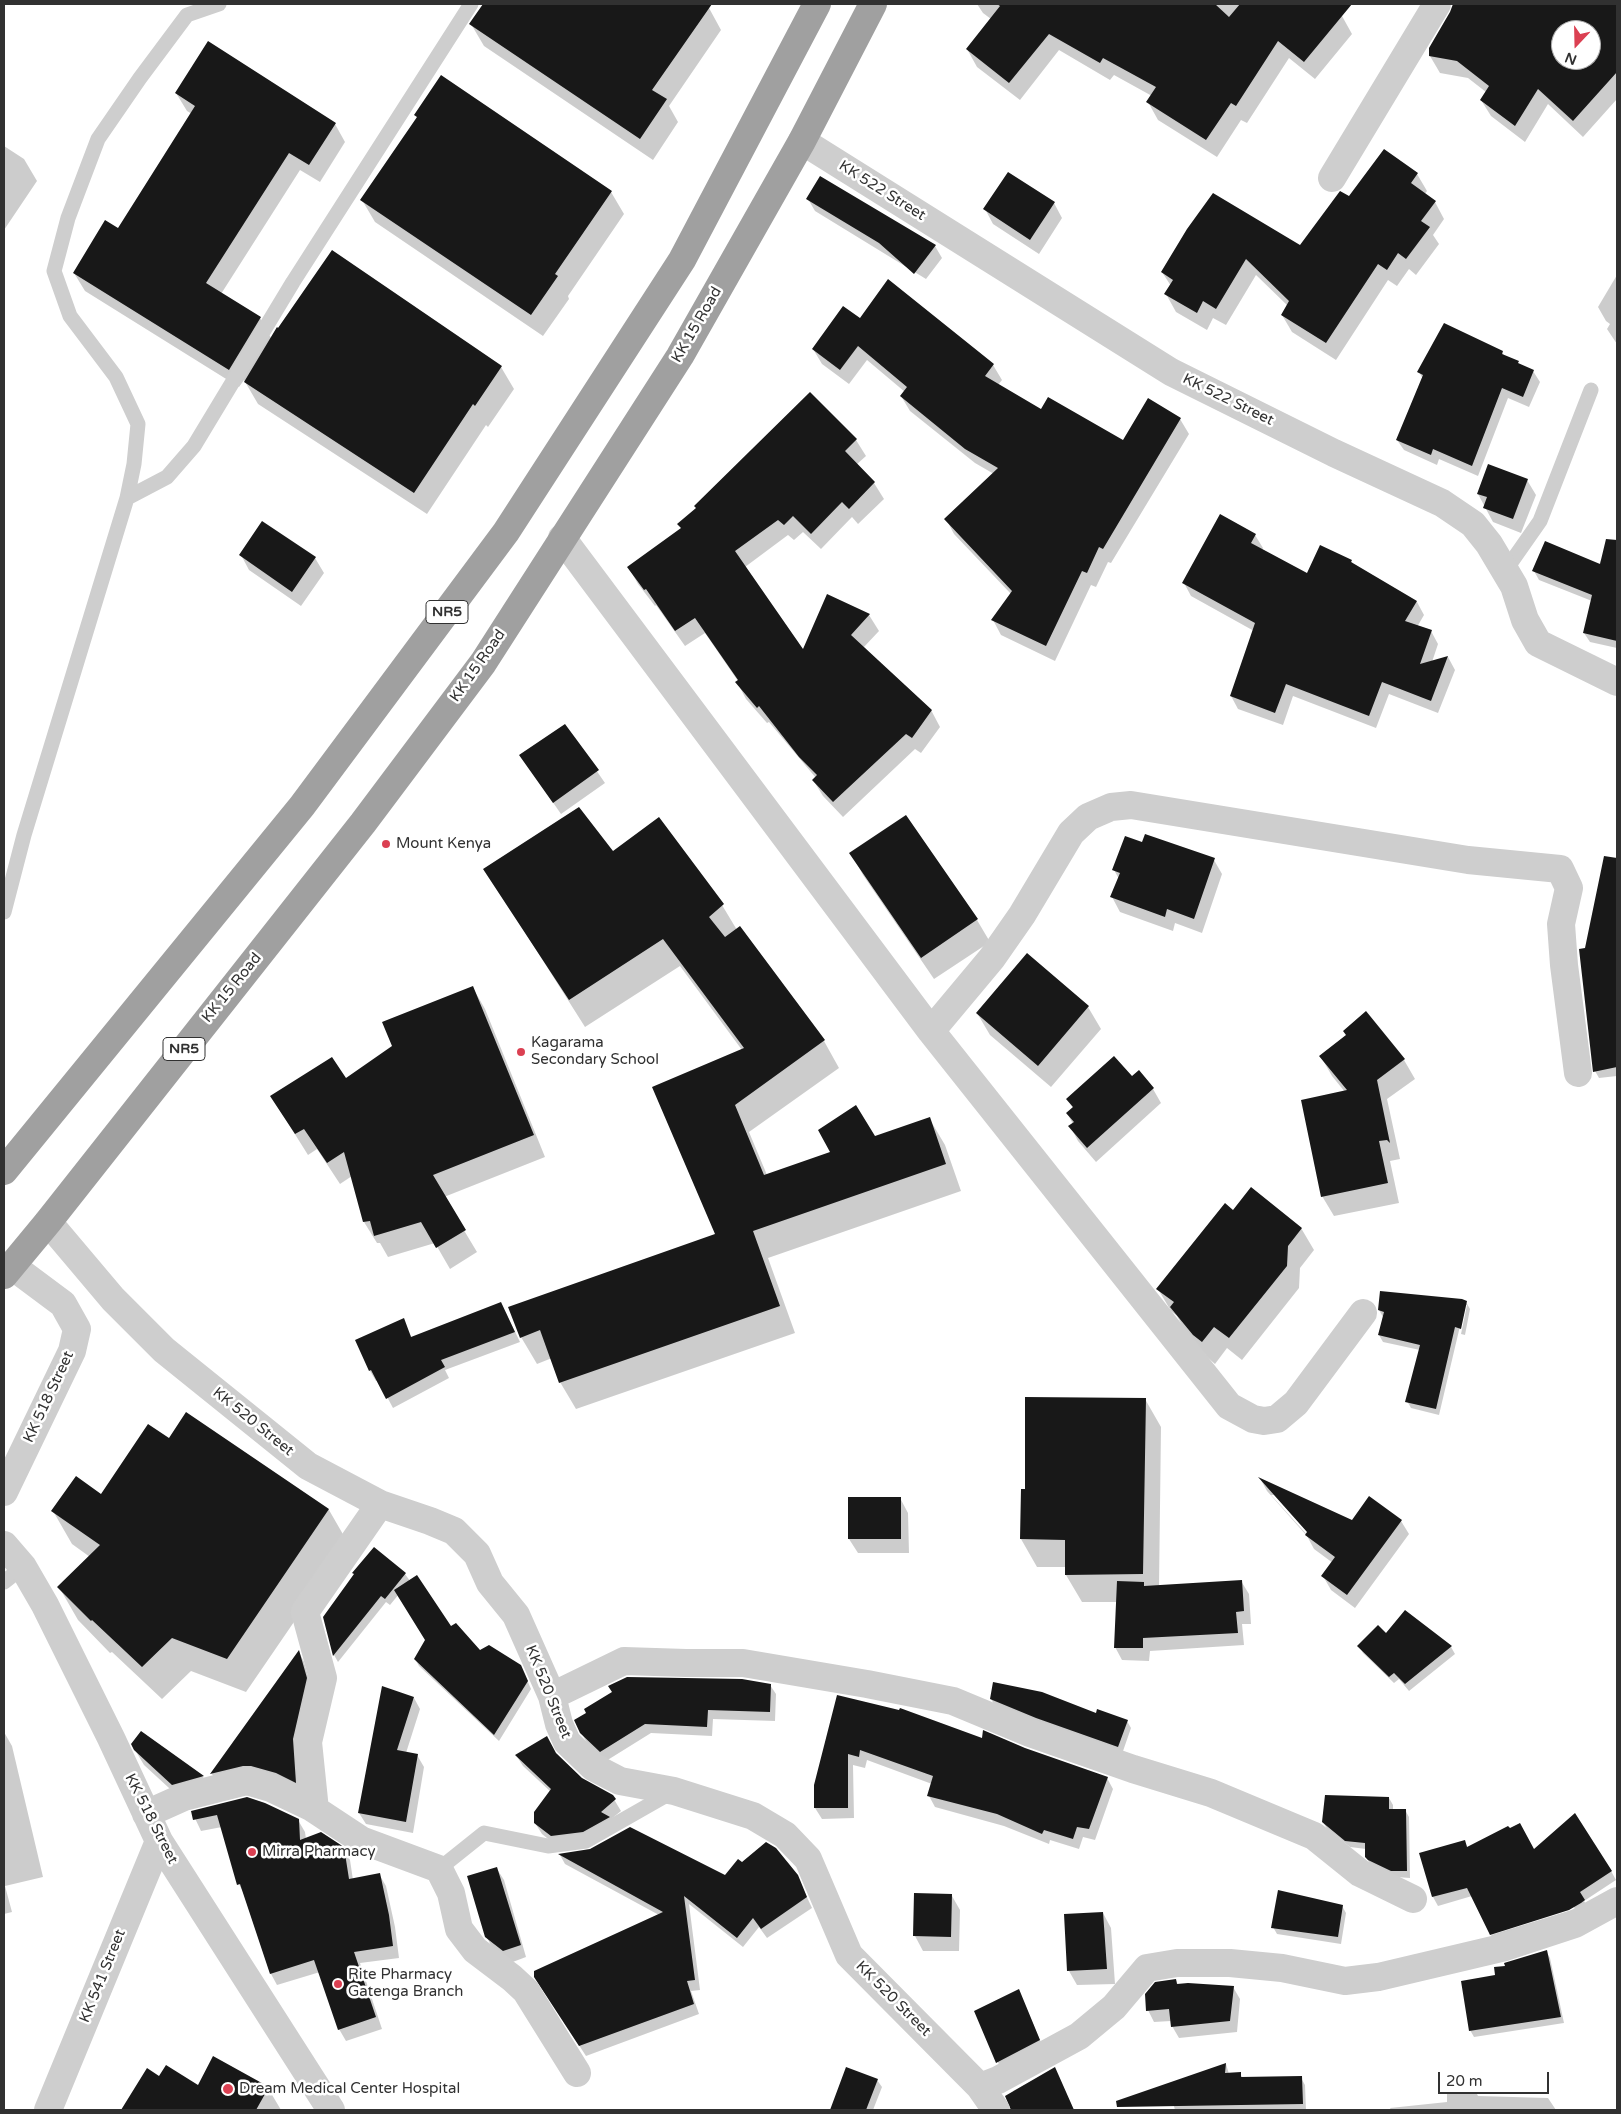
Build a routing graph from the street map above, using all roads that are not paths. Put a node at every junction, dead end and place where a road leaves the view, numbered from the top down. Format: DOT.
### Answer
graph roads {
  1 [pos="219,4"];
  2 [pos="472,4"];
  3 [pos="817,4"];
  4 [pos="874,4"];
  5 [pos="1437,4"];
  6 [pos="802,141"];
  7 [pos="1332,178"];
  8 [pos="1591,390"];
  9 [pos="126,498"];
  10 [pos="562,538"];
  11 [pos="1505,571"];
  12 [pos="1617,682"];
  13 [pos="4,912"];
  14 [pos="931,1031"];
  15 [pos="1578,1073"];
  16 [pos="4,1171"];
  17 [pos="48,1222"];
  18 [pos="8,1271"];
  19 [pos="1363,1313"];
  20 [pos="4,1492"];
  21 [pos="380,1504"];
  22 [pos="4,1545"];
  23 [pos="13,1574"];
  24 [pos="552,1696"];
  25 [pos="674,1791"];
  26 [pos="315,1810"];
  27 [pos="146,1814"];
  28 [pos="159,1841"];
  29 [pos="439,1869"];
  30 [pos="1413,1899"];
  31 [pos="1617,1901"];
  32 [pos="577,2073"];
  33 [pos="980,2086"];
  34 [pos="48,2110"];
  35 [pos="331,2110"];
  36 [pos="996,2110"];
  1 -- 9 [label="lane"];
  2 -- 9 [label="lane"];
  3 -- 16 [label="highway, NR5"];
  4 -- 6 [label="highway, KK 15 Road / NR5"];
  5 -- 7 [label="street"];
  6 -- 10 [label="highway, KK 15 Road / NR5"];
  6 -- 11 [label="street, KK 522 Street"];
  8 -- 11 [label="lane"];
  9 -- 13 [label="lane"];
  10 -- 14 [label="street"];
  10 -- 17 [label="highway, KK 15 Road / NR5"];
  11 -- 12 [label="street, KK 522 Street"];
  14 -- 15 [label="street"];
  14 -- 19 [label="street"];
  17 -- 18 [label="highway, KK 15 Road / NR5"];
  17 -- 21 [label="street, KK 520 Street"];
  18 -- 20 [label="street, KK 518 Street"];
  21 -- 24 [label="street, KK 520 Street"];
  21 -- 26 [label="street"];
  22 -- 23 [label="street, KK 518 Street"];
  23 -- 27 [label="street, KK 518 Street"];
  24 -- 25 [label="street, KK 520 Street"];
  24 -- 30 [label="street"];
  25 -- 29 [label="lane"];
  25 -- 33 [label="street, KK 520 Street"];
  26 -- 27 [label="street"];
  26 -- 29 [label="street"];
  27 -- 28 [label="street, KK 518 Street"];
  28 -- 34 [label="street, KK 541 Street"];
  28 -- 35 [label="street, KK 518 Street"];
  29 -- 32 [label="street"];
  31 -- 33 [label="street"];
  33 -- 36 [label="street, KK 520 Street"];
}
